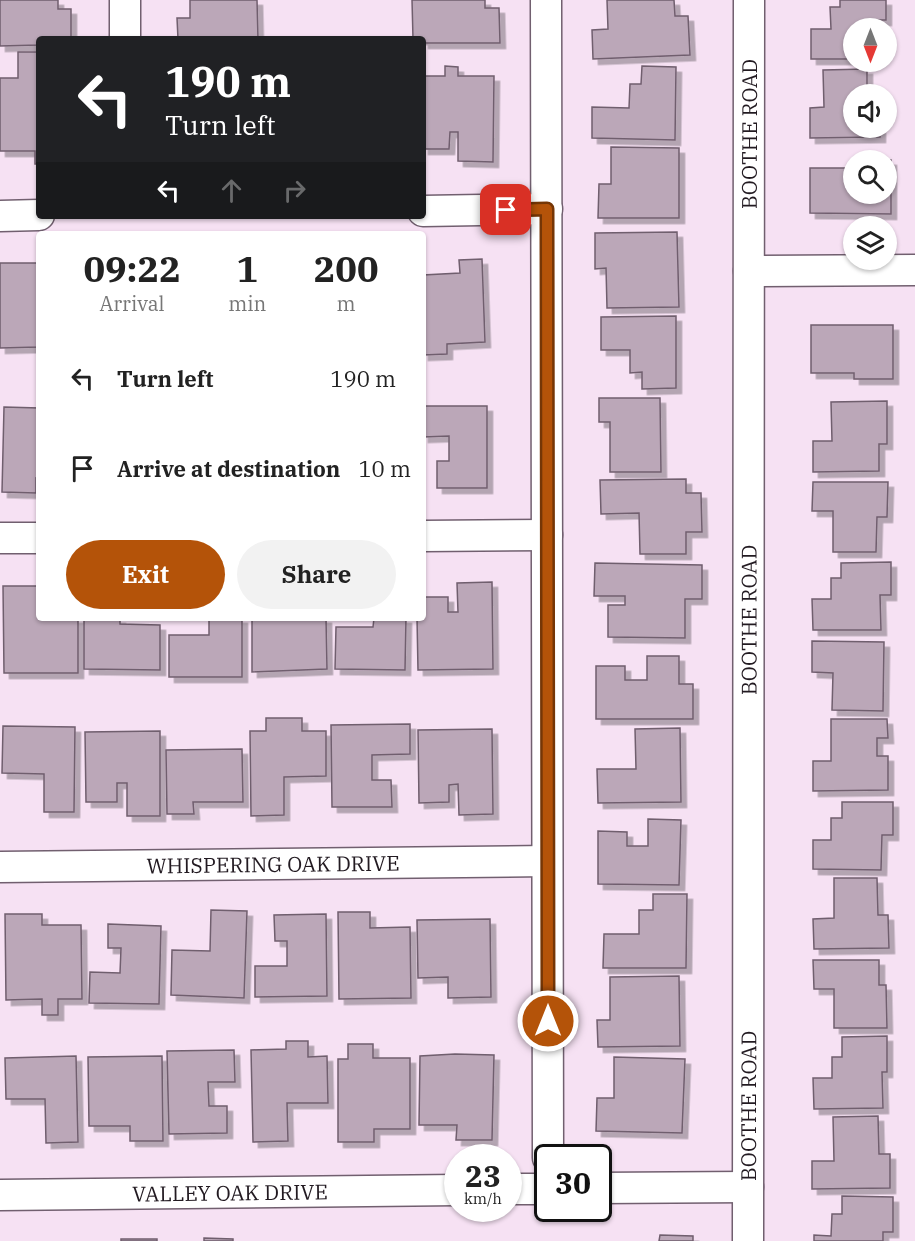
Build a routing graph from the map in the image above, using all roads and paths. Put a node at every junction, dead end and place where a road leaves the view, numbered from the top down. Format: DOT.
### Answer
graph roads {
  1 [pos="125,0"];
  2 [pos="546,0"];
  3 [pos="749,0"];
  4 [pos="125,36"];
  5 [pos="547,209"];
  6 [pos="426,211"];
  7 [pos="36,215"];
  8 [pos="0,216"];
  9 [pos="915,270"];
  10 [pos="749,271"];
  11 [pos="547,535"];
  12 [pos="426,536"];
  13 [pos="0,538"];
  14 [pos="36,538"];
  15 [pos="548,861"];
  16 [pos="0,867"];
  17 [pos="548,1144"];
  18 [pos="748,1187"];
  19 [pos="612,1188"];
  20 [pos="444,1190"];
  21 [pos="0,1195"];
  22 [pos="748,1241"];
  1 -- 4 [label="street"];
  2 -- 5 [label="street"];
  3 -- 10 [label="street, BOOTHE ROAD"];
  5 -- 6 [label="street"];
  5 -- 11 [label="street"];
  7 -- 8 [label="street"];
  9 -- 10 [label="street"];
  10 -- 18 [label="street, BOOTHE ROAD"];
  11 -- 12 [label="street"];
  11 -- 15 [label="street"];
  13 -- 14 [label="street"];
  15 -- 16 [label="street, WHISPERING OAK DRIVE"];
  15 -- 17 [label="street"];
  18 -- 19 [label="street"];
  18 -- 22 [label="street, BOOTHE ROAD"];
  20 -- 21 [label="street, VALLEY OAK DRIVE"];
}
